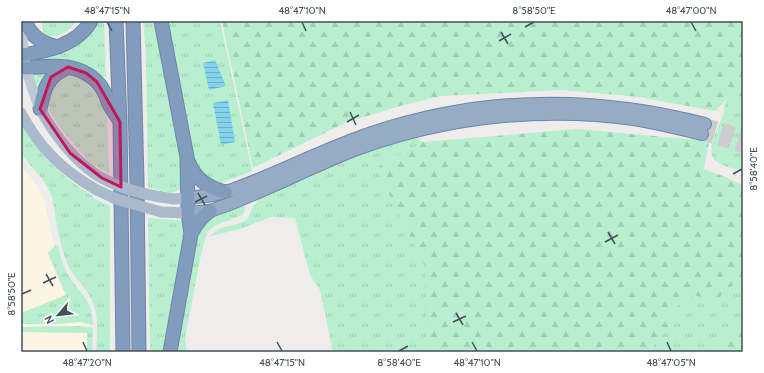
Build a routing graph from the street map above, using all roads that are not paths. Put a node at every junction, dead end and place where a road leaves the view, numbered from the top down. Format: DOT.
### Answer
graph roads {
  1 [pos="24,21"];
  2 [pos="91,21"];
  3 [pos="116,21"];
  4 [pos="133,21"];
  5 [pos="161,21"];
  6 [pos="58,46"];
  7 [pos="22,55"];
  8 [pos="68,67"];
  9 [pos="23,69"];
  10 [pos="40,109"];
  11 [pos="21,113"];
  12 [pos="120,122"];
  13 [pos="703,129"];
  14 [pos="187,158"];
  15 [pos="245,191"];
  16 [pos="225,192"];
  17 [pos="188,198"];
  18 [pos="210,211"];
  19 [pos="188,213"];
  20 [pos="191,234"];
  21 [pos="122,352"];
  22 [pos="139,352"];
  23 [pos="170,352"];
  1 -- 6 [label="highway"];
  1 -- 7 [label="main road"];
  2 -- 6 [label="highway"];
  3 -- 12 [label="highway"];
  4 -- 22 [label="highway"];
  5 -- 14 [label="highway"];
  6 -- 7 [label="highway"];
  7 -- 9 [label="main road"];
  8 -- 9 [label="highway"];
  8 -- 10 [label="highway"];
  8 -- 12 [label="highway"];
  9 -- 10 [label="main road"];
  10 -- 17 [label="main road, bridge"];
  11 -- 19 [label="main road, bridge"];
  12 -- 21 [label="highway"];
  13 -- 15 [label="highway"];
  14 -- 16 [label="highway"];
  14 -- 17 [label="highway"];
  15 -- 16 [label="highway"];
  15 -- 18 [label="highway"];
  16 -- 17 [label="highway"];
  17 -- 19 [label="highway"];
  18 -- 19 [label="highway"];
  18 -- 20 [label="highway"];
  19 -- 20 [label="highway"];
  20 -- 23 [label="highway"];
}
